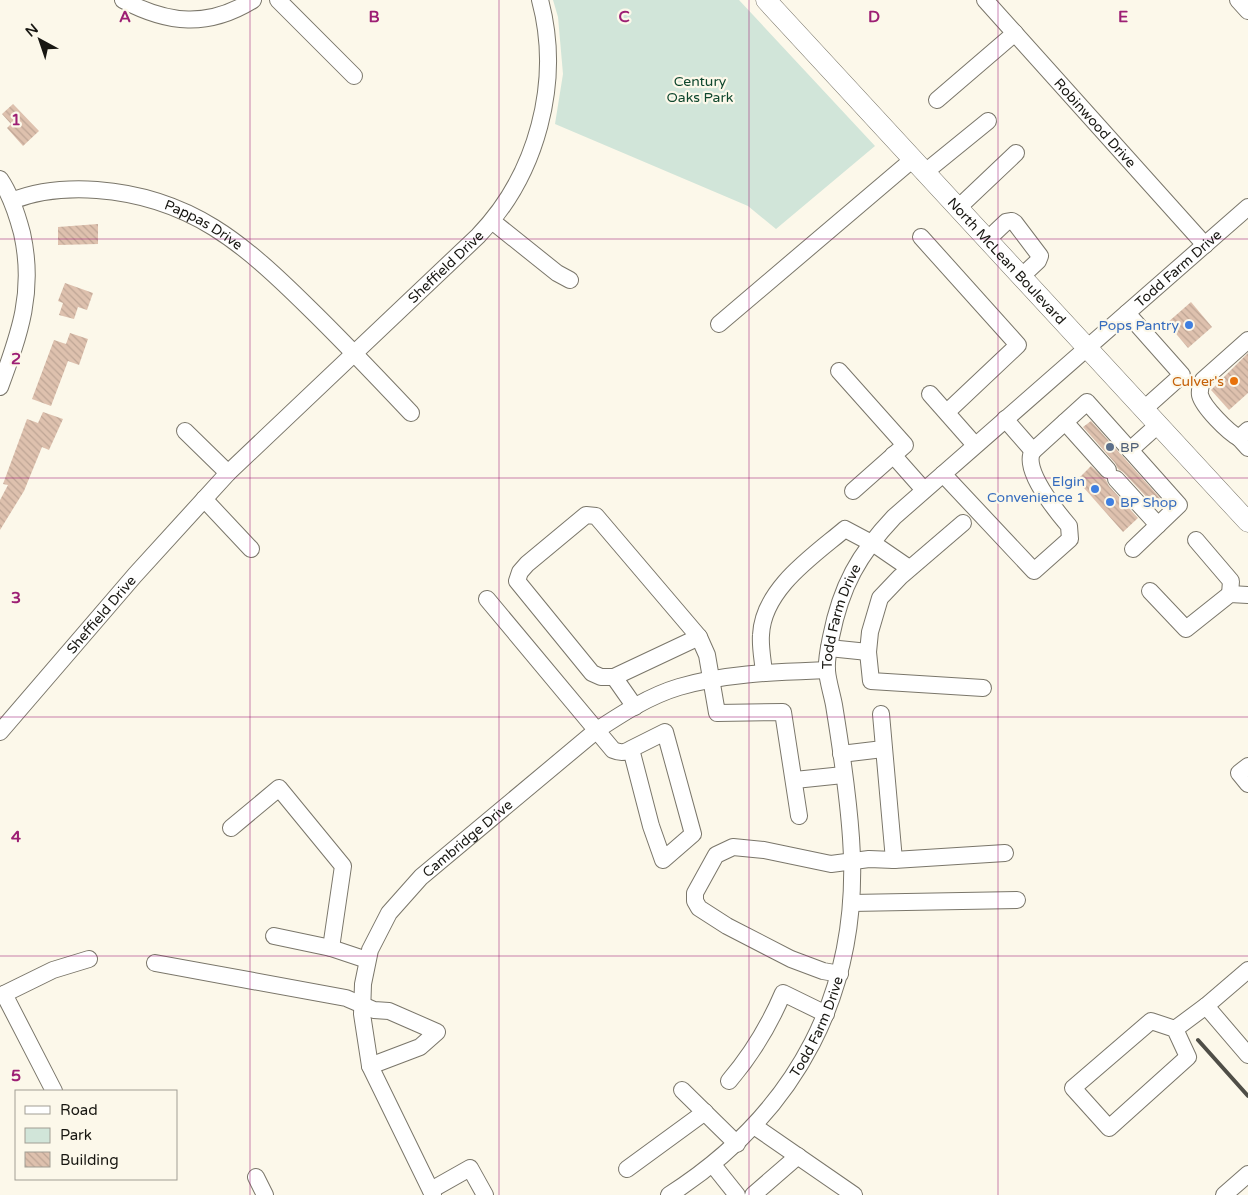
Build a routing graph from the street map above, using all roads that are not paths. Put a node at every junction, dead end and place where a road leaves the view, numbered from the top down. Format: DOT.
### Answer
graph roads {
  1 [pos="123,0"];
  2 [pos="253,0"];
  3 [pos="278,0"];
  4 [pos="540,0"];
  5 [pos="766,0"];
  6 [pos="985,0"];
  7 [pos="1238,0"];
  8 [pos="1248,11"];
  9 [pos="1015,33"];
  10 [pos="354,76"];
  11 [pos="937,100"];
  12 [pos="988,121"];
  13 [pos="1016,152"];
  14 [pos="918,166"];
  15 [pos="0,179"];
  16 [pos="12,201"];
  17 [pos="1248,207"];
  18 [pos="958,208"];
  19 [pos="492,222"];
  20 [pos="921,237"];
  21 [pos="987,240"];
  22 [pos="1204,245"];
  23 [pos="1022,276"];
  24 [pos="570,280"];
  25 [pos="1127,313"];
  26 [pos="719,324"];
  27 [pos="1248,340"];
  28 [pos="1086,348"];
  29 [pos="355,353"];
  30 [pos="839,372"];
  31 [pos="1182,375"];
  32 [pos="0,387"];
  33 [pos="1200,388"];
  34 [pos="930,394"];
  35 [pos="1144,409"];
  36 [pos="947,412"];
  37 [pos="411,413"];
  38 [pos="1005,419"];
  39 [pos="1065,422"];
  40 [pos="1159,424"];
  41 [pos="184,431"];
  42 [pos="1245,439"];
  43 [pos="976,444"];
  44 [pos="1130,450"];
  45 [pos="1033,451"];
  46 [pos="893,455"];
  47 [pos="228,473"];
  48 [pos="943,474"];
  49 [pos="853,490"];
  50 [pos="924,490"];
  51 [pos="204,499"];
  52 [pos="1248,522"];
  53 [pos="962,523"];
  54 [pos="1158,525"];
  55 [pos="1196,540"];
  56 [pos="870,542"];
  57 [pos="251,549"];
  58 [pos="1133,549"];
  59 [pos="909,568"];
  60 [pos="1150,591"];
  61 [pos="1230,594"];
  62 [pos="1248,595"];
  63 [pos="487,599"];
  64 [pos="699,637"];
  65 [pos="829,648"];
  66 [pos="868,652"];
  67 [pos="827,670"];
  68 [pos="764,673"];
  69 [pos="614,677"];
  70 [pos="710,679"];
  71 [pos="983,688"];
  72 [pos="635,707"];
  73 [pos="881,714"];
  74 [pos="597,730"];
  75 [pos="0,732"];
  76 [pos="631,749"];
  77 [pos="884,749"];
  78 [pos="841,754"];
  79 [pos="1248,766"];
  80 [pos="843,775"];
  81 [pos="795,780"];
  82 [pos="1248,784"];
  83 [pos="799,816"];
  84 [pos="231,828"];
  85 [pos="1005,853"];
  86 [pos="851,860"];
  87 [pos="894,860"];
  88 [pos="1017,900"];
  89 [pos="851,903"];
  90 [pos="274,936"];
  91 [pos="331,948"];
  92 [pos="90,959"];
  93 [pos="367,960"];
  94 [pos="155,963"];
  95 [pos="1248,970"];
  96 [pos="840,974"];
  97 [pos="2,995"];
  98 [pos="362,1005"];
  99 [pos="1206,1006"];
  100 [pos="826,1014"];
  101 [pos="1174,1029"];
  102 [pos="1248,1055"];
  103 [pos="370,1066"];
  104 [pos="729,1081"];
  105 [pos="53,1090"];
  106 [pos="682,1090"];
  107 [pos="705,1112"];
  108 [pos="754,1126"];
  109 [pos="737,1144"];
  110 [pos="798,1156"];
  111 [pos="713,1165"];
  112 [pos="627,1169"];
  113 [pos="1248,1174"];
  114 [pos="256,1177"];
  115 [pos="432,1192"];
  116 [pos="265,1195"];
  117 [pos="485,1195"];
  118 [pos="669,1195"];
  119 [pos="737,1195"];
  120 [pos="753,1195"];
  121 [pos="854,1195"];
  122 [pos="1224,1195"];
  1 -- 2 [label="street"];
  3 -- 10 [label="street"];
  4 -- 19 [label="street, Sheffield Drive"];
  5 -- 14 [label="main road, North McLean Boulevard"];
  6 -- 9 [label="street, Robinwood Drive"];
  7 -- 8 [label="street"];
  9 -- 11 [label="street"];
  9 -- 22 [label="street, Robinwood Drive"];
  12 -- 14 [label="street"];
  13 -- 18 [label="street"];
  14 -- 18 [label="main road, North McLean Boulevard"];
  14 -- 26 [label="street"];
  15 -- 16 [label="street"];
  16 -- 29 [label="street, Pappas Drive"];
  16 -- 32 [label="street"];
  17 -- 22 [label="street, Todd Farm Drive"];
  18 -- 21 [label="main road, North McLean Boulevard"];
  19 -- 24 [label="street"];
  19 -- 29 [label="street, Sheffield Drive"];
  20 -- 36 [label="street"];
  21 -- 23 [label="main road, North McLean Boulevard"];
  21 -- 23 [label="street"];
  22 -- 25 [label="street, Todd Farm Drive"];
  23 -- 28 [label="main road, North McLean Boulevard"];
  25 -- 28 [label="street, Todd Farm Drive"];
  25 -- 31 [label="street"];
  27 -- 33 [label="street"];
  28 -- 35 [label="main road, North McLean Boulevard"];
  28 -- 38 [label="street, Todd Farm Drive"];
  29 -- 37 [label="street, Pappas Drive"];
  29 -- 47 [label="street, Sheffield Drive"];
  30 -- 46 [label="street"];
  31 -- 33 [label="street"];
  31 -- 35 [label="street"];
  33 -- 42 [label="street"];
  34 -- 36 [label="street"];
  35 -- 40 [label="main road, North McLean Boulevard"];
  36 -- 43 [label="street"];
  38 -- 43 [label="street, Todd Farm Drive"];
  38 -- 45 [label="street"];
  39 -- 44 [label="street"];
  39 -- 45 [label="street"];
  39 -- 54 [label="street"];
  40 -- 44 [label="street"];
  40 -- 52 [label="main road, North McLean Boulevard"];
  41 -- 47 [label="street"];
  43 -- 48 [label="street, Todd Farm Drive"];
  44 -- 54 [label="street"];
  45 -- 48 [label="street"];
  46 -- 49 [label="street"];
  46 -- 50 [label="street"];
  47 -- 51 [label="street, Sheffield Drive"];
  48 -- 50 [label="street, Todd Farm Drive"];
  50 -- 56 [label="street, Todd Farm Drive"];
  51 -- 57 [label="street"];
  51 -- 75 [label="street, Sheffield Drive"];
  53 -- 59 [label="street"];
  54 -- 58 [label="street"];
  55 -- 61 [label="street"];
  56 -- 59 [label="street"];
  56 -- 65 [label="street, Todd Farm Drive"];
  56 -- 68 [label="street"];
  59 -- 66 [label="street"];
  60 -- 61 [label="street"];
  61 -- 62 [label="street"];
  63 -- 74 [label="street"];
  64 -- 69 [label="street"];
  64 -- 69 [label="street"];
  64 -- 70 [label="street"];
  65 -- 66 [label="street"];
  65 -- 67 [label="street, Todd Farm Drive"];
  66 -- 71 [label="street"];
  67 -- 68 [label="street, Cambridge Drive"];
  67 -- 78 [label="street, Todd Farm Drive"];
  68 -- 70 [label="street, Cambridge Drive"];
  69 -- 72 [label="street"];
  70 -- 72 [label="street, Cambridge Drive"];
  70 -- 81 [label="street"];
  72 -- 74 [label="street, Cambridge Drive"];
  73 -- 77 [label="street"];
  74 -- 76 [label="street"];
  74 -- 93 [label="street, Cambridge Drive"];
  76 -- 76 [label="street"];
  77 -- 78 [label="street"];
  77 -- 87 [label="street"];
  78 -- 80 [label="street, Todd Farm Drive"];
  79 -- 82 [label="street"];
  80 -- 81 [label="street"];
  80 -- 86 [label="street, Todd Farm Drive"];
  81 -- 83 [label="street"];
  84 -- 91 [label="street"];
  85 -- 87 [label="street"];
  86 -- 87 [label="street"];
  86 -- 89 [label="street, Todd Farm Drive"];
  86 -- 96 [label="street"];
  88 -- 89 [label="street"];
  89 -- 96 [label="street, Todd Farm Drive"];
  90 -- 91 [label="street"];
  91 -- 93 [label="street"];
  92 -- 97 [label="street"];
  93 -- 98 [label="street, Cambridge Drive"];
  94 -- 98 [label="street"];
  95 -- 99 [label="street"];
  96 -- 100 [label="street, Todd Farm Drive"];
  97 -- 105 [label="street"];
  98 -- 103 [label="street, Cambridge Drive"];
  98 -- 103 [label="street"];
  99 -- 101 [label="street"];
  99 -- 102 [label="street"];
  100 -- 104 [label="street"];
  100 -- 108 [label="street, Todd Farm Drive"];
  101 -- 101 [label="street"];
  103 -- 115 [label="street, Cambridge Drive"];
  106 -- 107 [label="street"];
  107 -- 109 [label="street"];
  107 -- 112 [label="street"];
  108 -- 109 [label="street, Todd Farm Drive"];
  108 -- 110 [label="street"];
  109 -- 111 [label="street, Todd Farm Drive"];
  110 -- 120 [label="street"];
  110 -- 121 [label="street"];
  111 -- 118 [label="street, Todd Farm Drive"];
  111 -- 119 [label="street"];
  113 -- 122 [label="street"];
  114 -- 116 [label="street"];
  115 -- 117 [label="street"];
}
